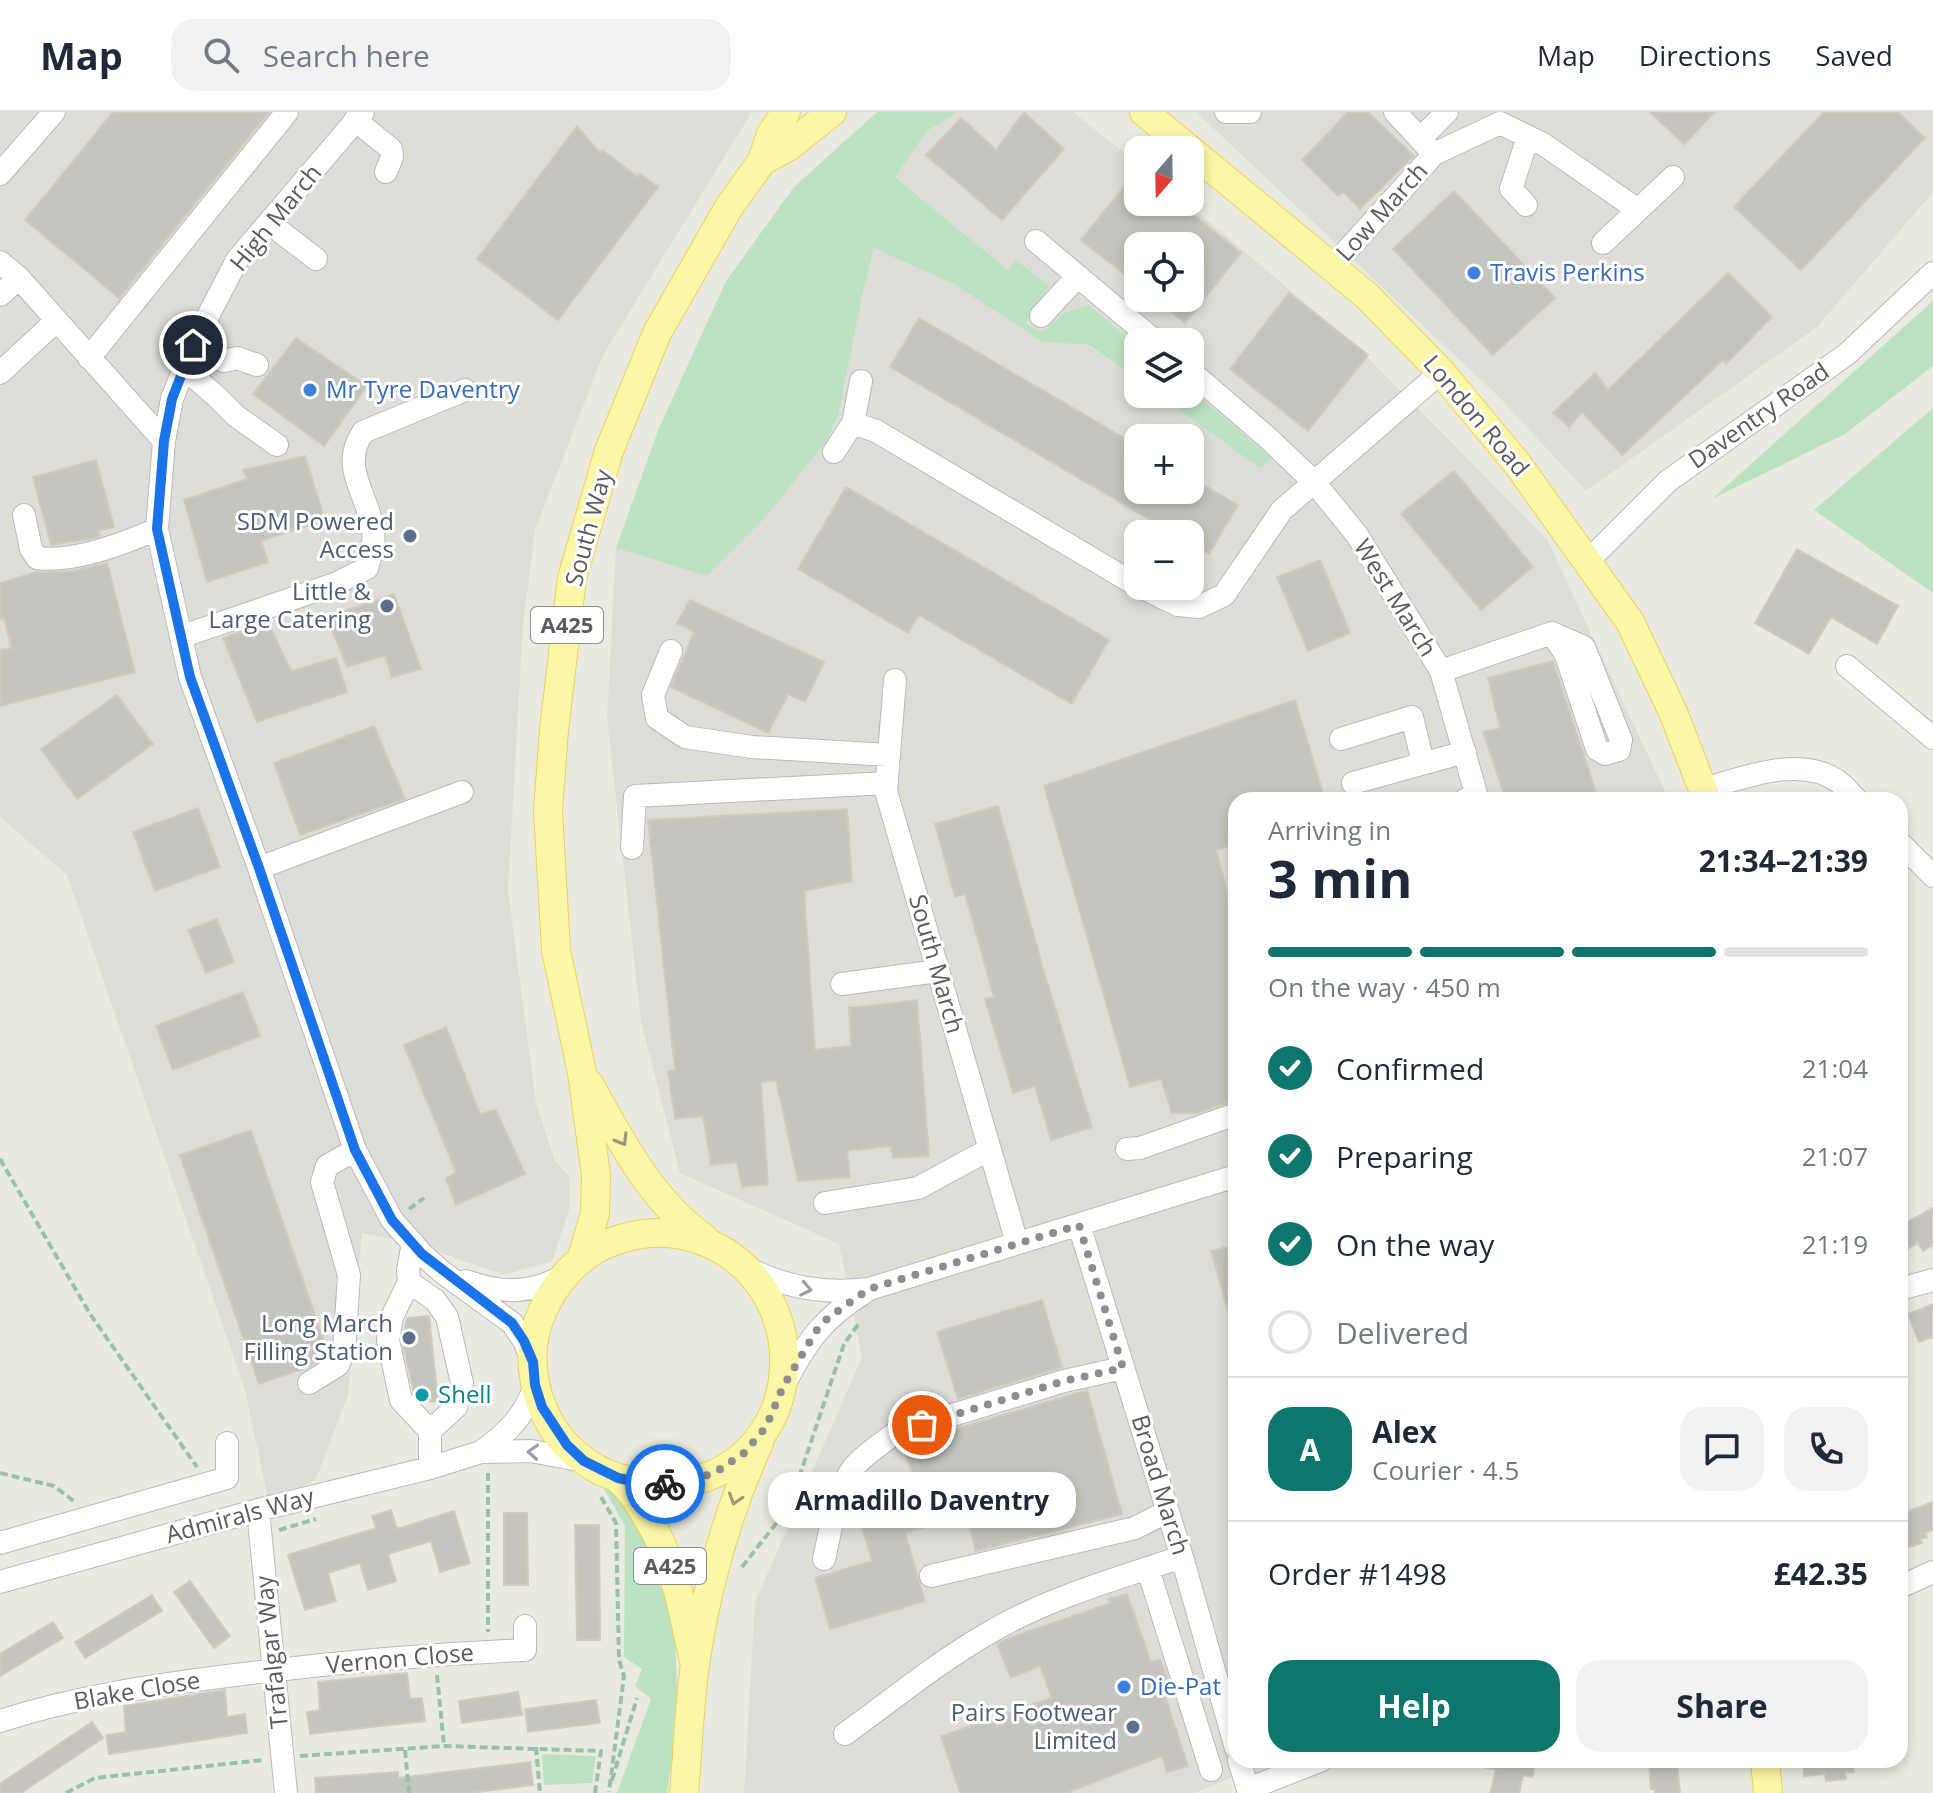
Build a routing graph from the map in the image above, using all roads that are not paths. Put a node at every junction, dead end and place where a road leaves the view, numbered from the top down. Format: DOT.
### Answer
graph roads {
  1 [pos="54,112"];
  2 [pos="287,112"];
  3 [pos="786,112"];
  4 [pos="832,112"];
  5 [pos="1144,112"];
  6 [pos="1226,112"];
  7 [pos="1250,112"];
  8 [pos="1395,112"];
  9 [pos="1447,112"];
  10 [pos="359,116"];
  11 [pos="1528,137"];
  12 [pos="1427,147"];
  13 [pos="762,161"];
  14 [pos="386,172"];
  15 [pos="0,174"];
  16 [pos="1673,177"];
  17 [pos="1526,205"];
  18 [pos="1638,210"];
  19 [pos="269,223"];
  20 [pos="1036,241"];
  21 [pos="1603,243"];
  22 [pos="316,259"];
  23 [pos="0,262"];
  24 [pos="1333,266"];
  25 [pos="1933,273"];
  26 [pos="1078,276"];
  27 [pos="19,278"];
  28 [pos="0,295"];
  29 [pos="1041,316"];
  30 [pos="56,321"];
  31 [pos="1139,328"];
  32 [pos="193,345"];
  33 [pos="89,358"];
  34 [pos="257,365"];
  35 [pos="185,369"];
  36 [pos="1441,372"];
  37 [pos="0,373"];
  38 [pos="861,381"];
  39 [pos="1204,383"];
  40 [pos="465,390"];
  41 [pos="853,423"];
  42 [pos="164,441"];
  43 [pos="277,445"];
  44 [pos="834,452"];
  45 [pos="1314,482"];
  46 [pos="24,515"];
  47 [pos="157,529"];
  48 [pos="1588,561"];
  49 [pos="1124,577"];
  50 [pos="1167,600"];
  51 [pos="1552,633"];
  52 [pos="183,636"];
  53 [pos="671,651"];
  54 [pos="1847,666"];
  55 [pos="1441,671"];
  56 [pos="895,680"];
  57 [pos="1933,738"];
  58 [pos="1341,739"];
  59 [pos="1465,752"];
  60 [pos="889,755"];
  61 [pos="1423,763"];
  62 [pos="887,783"];
  63 [pos="1353,783"];
  64 [pos="462,792"];
  65 [pos="1476,792"];
  66 [pos="1704,792"];
  67 [pos="1715,792"];
  68 [pos="1849,792"];
  69 [pos="632,848"];
  70 [pos="1908,851"];
  71 [pos="259,868"];
  72 [pos="1933,876"];
  73 [pos="938,971"];
  74 [pos="842,984"];
  75 [pos="582,1073"];
  76 [pos="1228,1117"];
  77 [pos="990,1149"];
  78 [pos="1127,1149"];
  79 [pos="355,1150"];
  80 [pos="1228,1178"];
  81 [pos="825,1203"];
  82 [pos="1079,1225"];
  83 [pos="413,1243"];
  84 [pos="1017,1243"];
  85 [pos="719,1247"];
  86 [pos="573,1267"];
  87 [pos="746,1267"];
  88 [pos="442,1272"];
  89 [pos="1933,1280"];
  90 [pos="409,1282"];
  91 [pos="1908,1287"];
  92 [pos="869,1289"];
  93 [pos="1123,1368"];
  94 [pos="534,1373"];
  95 [pos="309,1383"];
  96 [pos="783,1387"];
  97 [pos="766,1427"];
  98 [pos="430,1431"];
  99 [pos="227,1443"];
  100 [pos="481,1452"];
  101 [pos="584,1461"];
  102 [pos="430,1468"];
  103 [pos="607,1484"];
  104 [pos="258,1510"];
  105 [pos="1168,1511"];
  106 [pos="0,1543"];
  107 [pos="1182,1557"];
  108 [pos="824,1559"];
  109 [pos="1148,1569"];
  110 [pos="1933,1572"];
  111 [pos="931,1576"];
  112 [pos="0,1582"];
  113 [pos="1908,1583"];
  114 [pos="525,1626"];
  115 [pos="695,1666"];
  116 [pos="275,1670"];
  117 [pos="1228,1720"];
  118 [pos="0,1721"];
  119 [pos="845,1734"];
  120 [pos="1241,1768"];
  121 [pos="1303,1768"];
  122 [pos="1766,1768"];
  123 [pos="1211,1770"];
  124 [pos="1248,1791"];
  125 [pos="286,1793"];
  126 [pos="684,1793"];
  127 [pos="1768,1793"];
  1 -- 15 [label="street"];
  2 -- 33 [label="street"];
  3 -- 13 [label="main road, South Way / A425"];
  4 -- 13 [label="main road, South Way / A425"];
  5 -- 24 [label="main road, London Road"];
  6 -- 7 [label="street"];
  8 -- 12 [label="street"];
  9 -- 12 [label="street"];
  10 -- 14 [label="street"];
  10 -- 19 [label="street, High March"];
  11 -- 12 [label="street, Low March"];
  11 -- 17 [label="street"];
  11 -- 18 [label="street, Low March"];
  12 -- 24 [label="street, Low March"];
  13 -- 75 [label="main road, South Way / A425"];
  16 -- 18 [label="street"];
  18 -- 21 [label="street"];
  19 -- 22 [label="street"];
  19 -- 32 [label="street, High March"];
  20 -- 26 [label="street"];
  23 -- 27 [label="street"];
  24 -- 36 [label="main road, London Road"];
  25 -- 48 [label="street, Daventry Road"];
  26 -- 29 [label="street"];
  26 -- 31 [label="street"];
  27 -- 28 [label="street"];
  27 -- 30 [label="street"];
  30 -- 33 [label="street"];
  30 -- 37 [label="street"];
  32 -- 34 [label="street"];
  32 -- 35 [label="street, High March"];
  33 -- 42 [label="street"];
  35 -- 42 [label="street, High March"];
  35 -- 43 [label="street"];
  36 -- 45 [label="street"];
  36 -- 48 [label="main road, London Road"];
  38 -- 41 [label="street"];
  39 -- 45 [label="street, West March"];
  40 -- 52 [label="street"];
  41 -- 44 [label="street"];
  41 -- 49 [label="street"];
  42 -- 47 [label="street, High March"];
  45 -- 50 [label="street"];
  45 -- 55 [label="street, West March"];
  46 -- 47 [label="street"];
  47 -- 52 [label="street, High March"];
  48 -- 66 [label="main road, London Road"];
  51 -- 51 [label="street"];
  51 -- 55 [label="street"];
  52 -- 71 [label="street, High March"];
  53 -- 60 [label="street"];
  54 -- 57 [label="street"];
  55 -- 59 [label="street, West March"];
  56 -- 60 [label="street, South March"];
  58 -- 61 [label="street"];
  59 -- 61 [label="street"];
  59 -- 65 [label="street, West March"];
  60 -- 62 [label="street, South March"];
  61 -- 63 [label="street"];
  62 -- 69 [label="street"];
  62 -- 73 [label="street, South March"];
  64 -- 71 [label="street"];
  67 -- 68 [label="street"];
  70 -- 72 [label="street"];
  71 -- 79 [label="street, High March"];
  73 -- 74 [label="street"];
  73 -- 77 [label="street, South March"];
  75 -- 85 [label="main road, South Way / A425, one-way"];
  75 -- 86 [label="main road, South Way / A425"];
  76 -- 78 [label="street"];
  77 -- 81 [label="street"];
  77 -- 84 [label="street, South March"];
  79 -- 83 [label="street, High March"];
  79 -- 95 [label="street"];
  80 -- 82 [label="street"];
  82 -- 84 [label="street"];
  82 -- 93 [label="street, Broad March"];
  83 -- 88 [label="street, High March"];
  83 -- 90 [label="street"];
  84 -- 92 [label="street"];
  85 -- 86 [label="main road"];
  85 -- 87 [label="main road"];
  86 -- 88 [label="street, High March"];
  86 -- 94 [label="main road"];
  87 -- 92 [label="street, one-way"];
  87 -- 96 [label="main road"];
  88 -- 94 [label="street, High March"];
  89 -- 91 [label="street"];
  90 -- 98 [label="street"];
  90 -- 98 [label="street"];
  92 -- 96 [label="street"];
  93 -- 105 [label="street, Broad March"];
  93 -- 108 [label="street"];
  94 -- 100 [label="street, Admirals Way"];
  94 -- 101 [label="main road"];
  96 -- 97 [label="main road"];
  97 -- 103 [label="main road"];
  97 -- 115 [label="main road, A425, one-way"];
  98 -- 102 [label="street"];
  99 -- 106 [label="street"];
  101 -- 100 [label="street, Admirals Way, one-way"];
  100 -- 102 [label="street, Admirals Way"];
  101 -- 103 [label="main road"];
  102 -- 104 [label="street, Admirals Way"];
  103 -- 115 [label="main road, A425"];
  104 -- 112 [label="street, Admirals Way"];
  104 -- 116 [label="street, Trafalgar Way"];
  105 -- 107 [label="street, Broad March"];
  105 -- 111 [label="street"];
  107 -- 109 [label="street"];
  107 -- 117 [label="street, Broad March"];
  109 -- 119 [label="street"];
  109 -- 123 [label="street"];
  110 -- 113 [label="street"];
  114 -- 116 [label="street, Vernon Close"];
  115 -- 126 [label="main road, A425"];
  116 -- 118 [label="street, Blake Close"];
  116 -- 125 [label="street, Trafalgar Way"];
  120 -- 124 [label="street"];
  121 -- 124 [label="street"];
  122 -- 127 [label="main road"];
}
